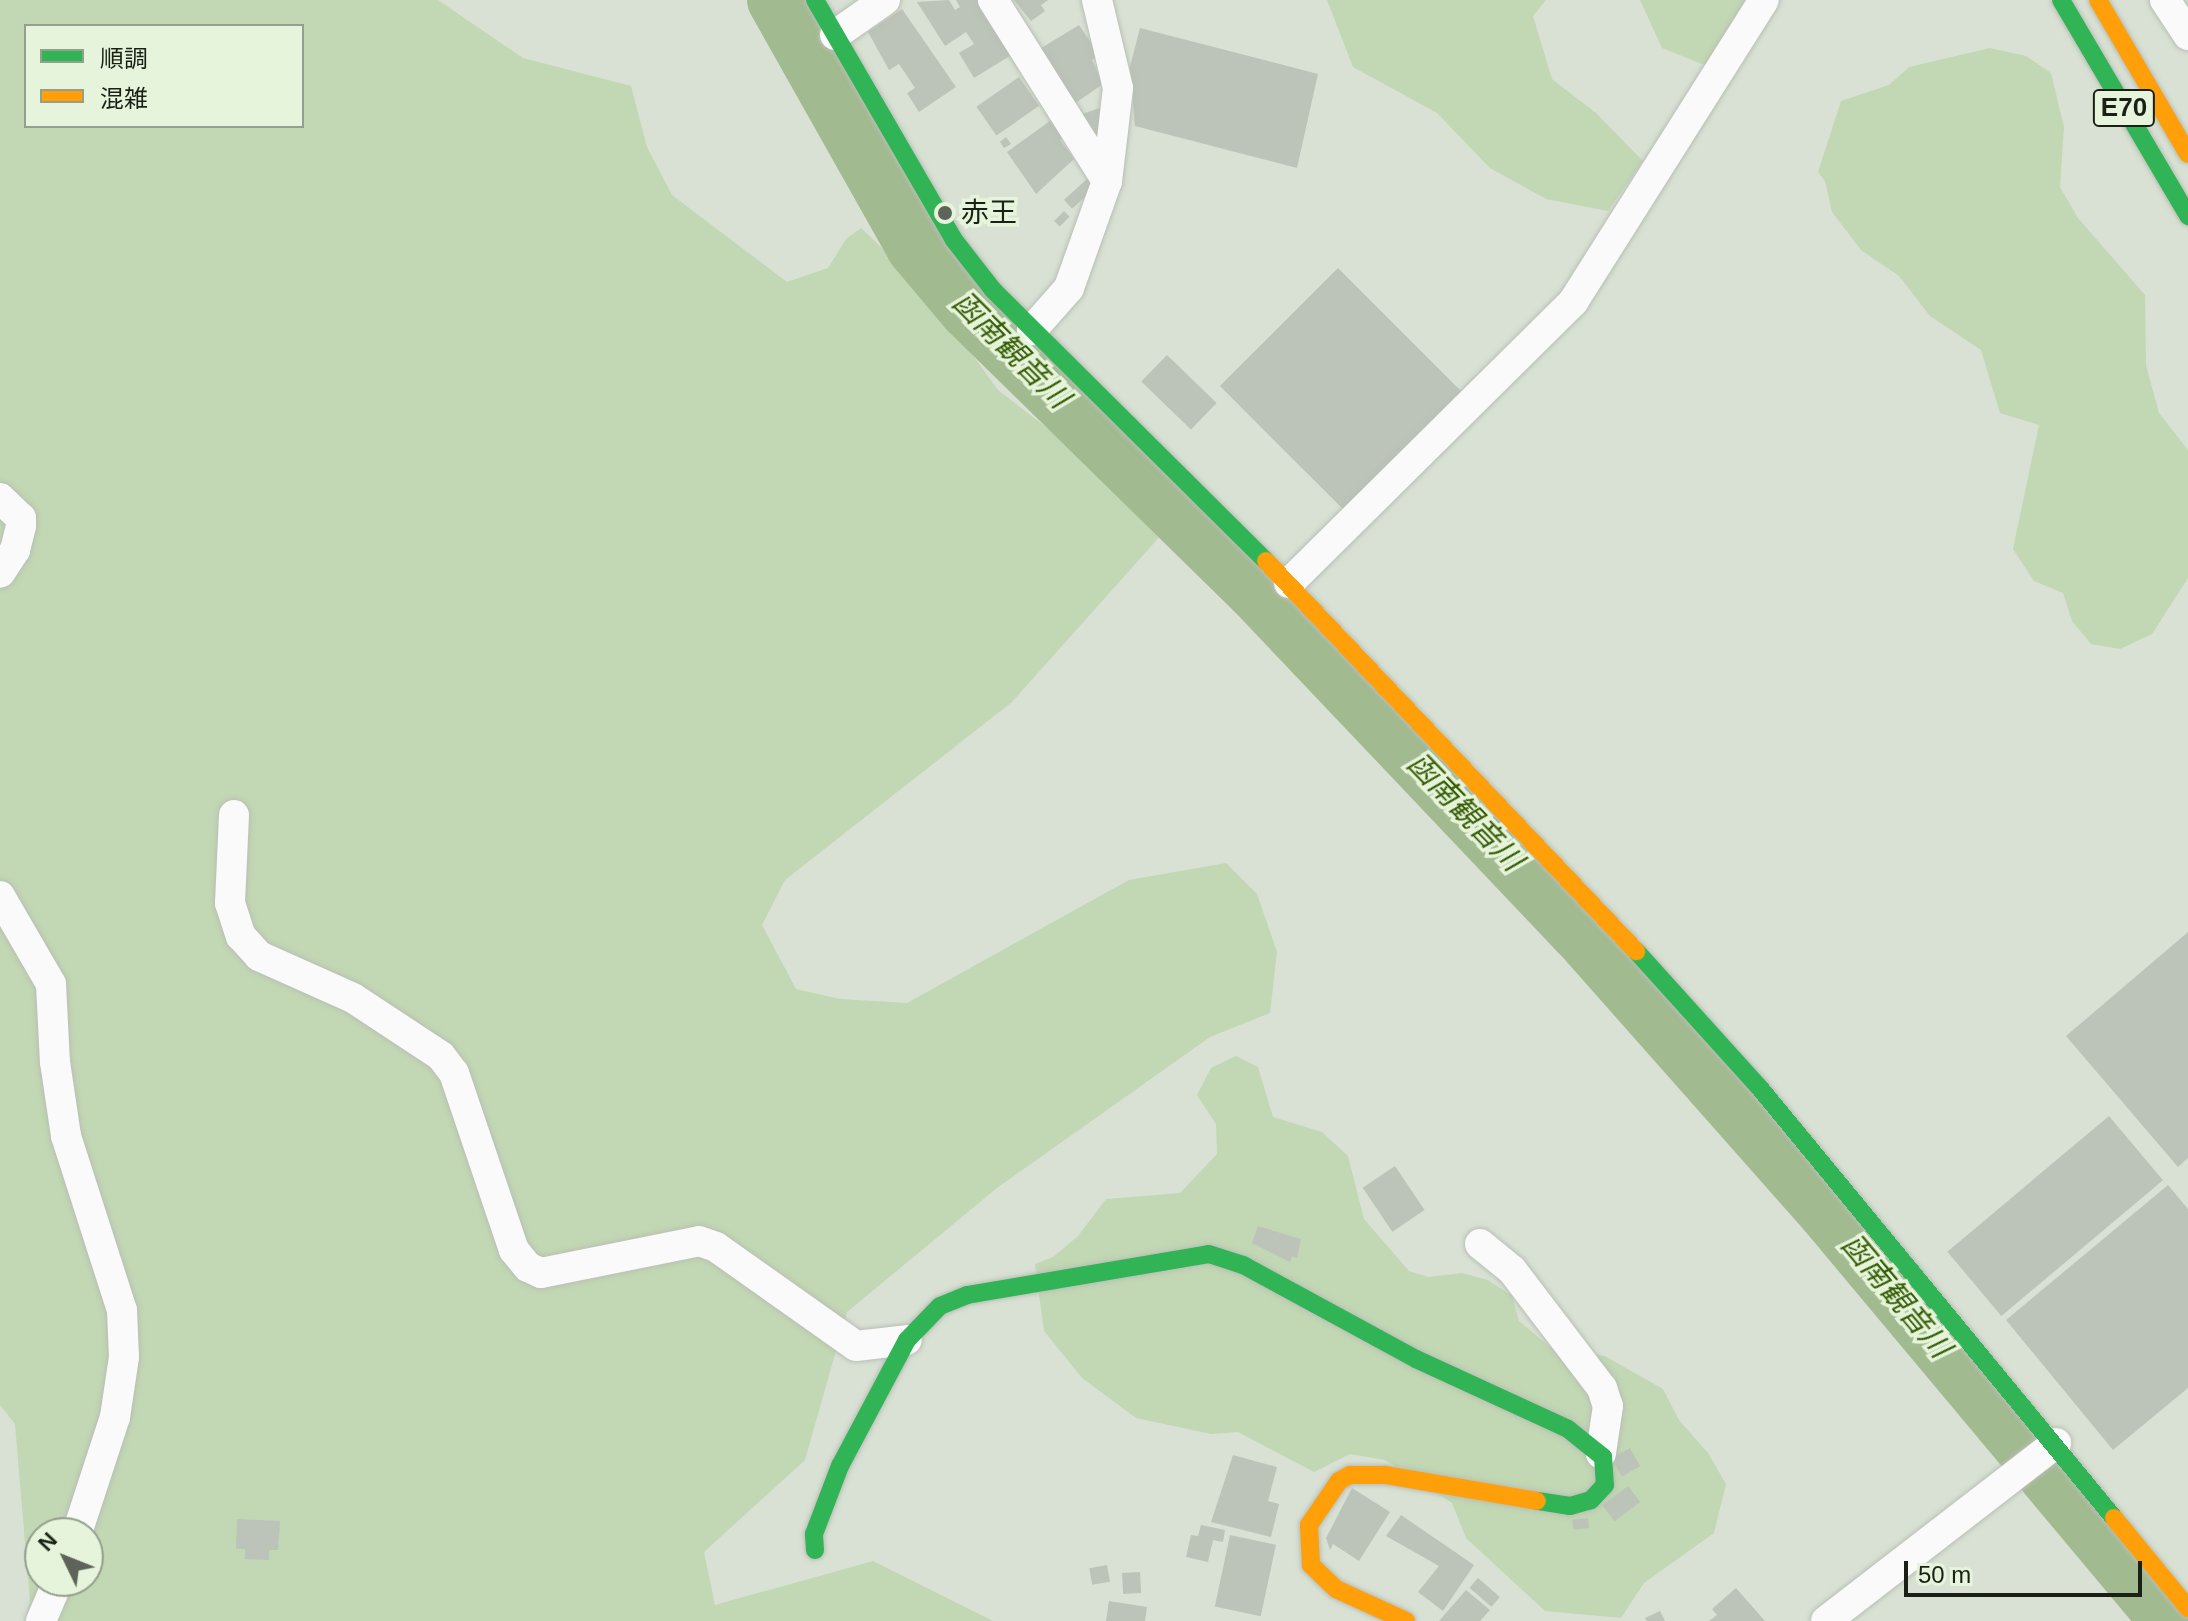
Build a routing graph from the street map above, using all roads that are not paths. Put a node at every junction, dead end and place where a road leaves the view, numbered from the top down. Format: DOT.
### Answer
graph roads {
  1 [pos="815,0"];
  2 [pos="885,0"];
  3 [pos="993,0"];
  4 [pos="1097,0"];
  5 [pos="1764,0"];
  6 [pos="2061,0"];
  7 [pos="2098,0"];
  8 [pos="2165,0"];
  9 [pos="835,35"];
  10 [pos="2188,35"];
  11 [pos="2188,154"];
  12 [pos="1107,181"];
  13 [pos="2188,216"];
  14 [pos="1032,330"];
  15 [pos="0,498"];
  16 [pos="0,573"];
  17 [pos="1289,583"];
  18 [pos="234,815"];
  19 [pos="0,896"];
  20 [pos="1480,1244"];
  21 [pos="907,1340"];
  22 [pos="2056,1443"];
  23 [pos="1601,1453"];
  24 [pos="82,1517"];
  25 [pos="815,1550"];
  26 [pos="51,1597"];
  27 [pos="2188,1608"];
  28 [pos="41,1621"];
  29 [pos="1406,1621"];
  30 [pos="1826,1621"];
  1 -- 9 [label="main road"];
  2 -- 9 [label="street"];
  3 -- 12 [label="street"];
  4 -- 12 [label="street"];
  5 -- 17 [label="street"];
  6 -- 13 [label="main road, E70"];
  7 -- 11 [label="main road, E70"];
  8 -- 10 [label="street"];
  9 -- 14 [label="main road"];
  12 -- 14 [label="street"];
  14 -- 17 [label="main road"];
  15 -- 16 [label="street"];
  17 -- 22 [label="main road"];
  18 -- 21 [label="street"];
  19 -- 24 [label="street"];
  20 -- 23 [label="street"];
  21 -- 23 [label="main road"];
  21 -- 25 [label="main road"];
  22 -- 27 [label="main road"];
  22 -- 30 [label="street"];
  23 -- 29 [label="main road"];
  26 -- 28 [label="street"];
}
